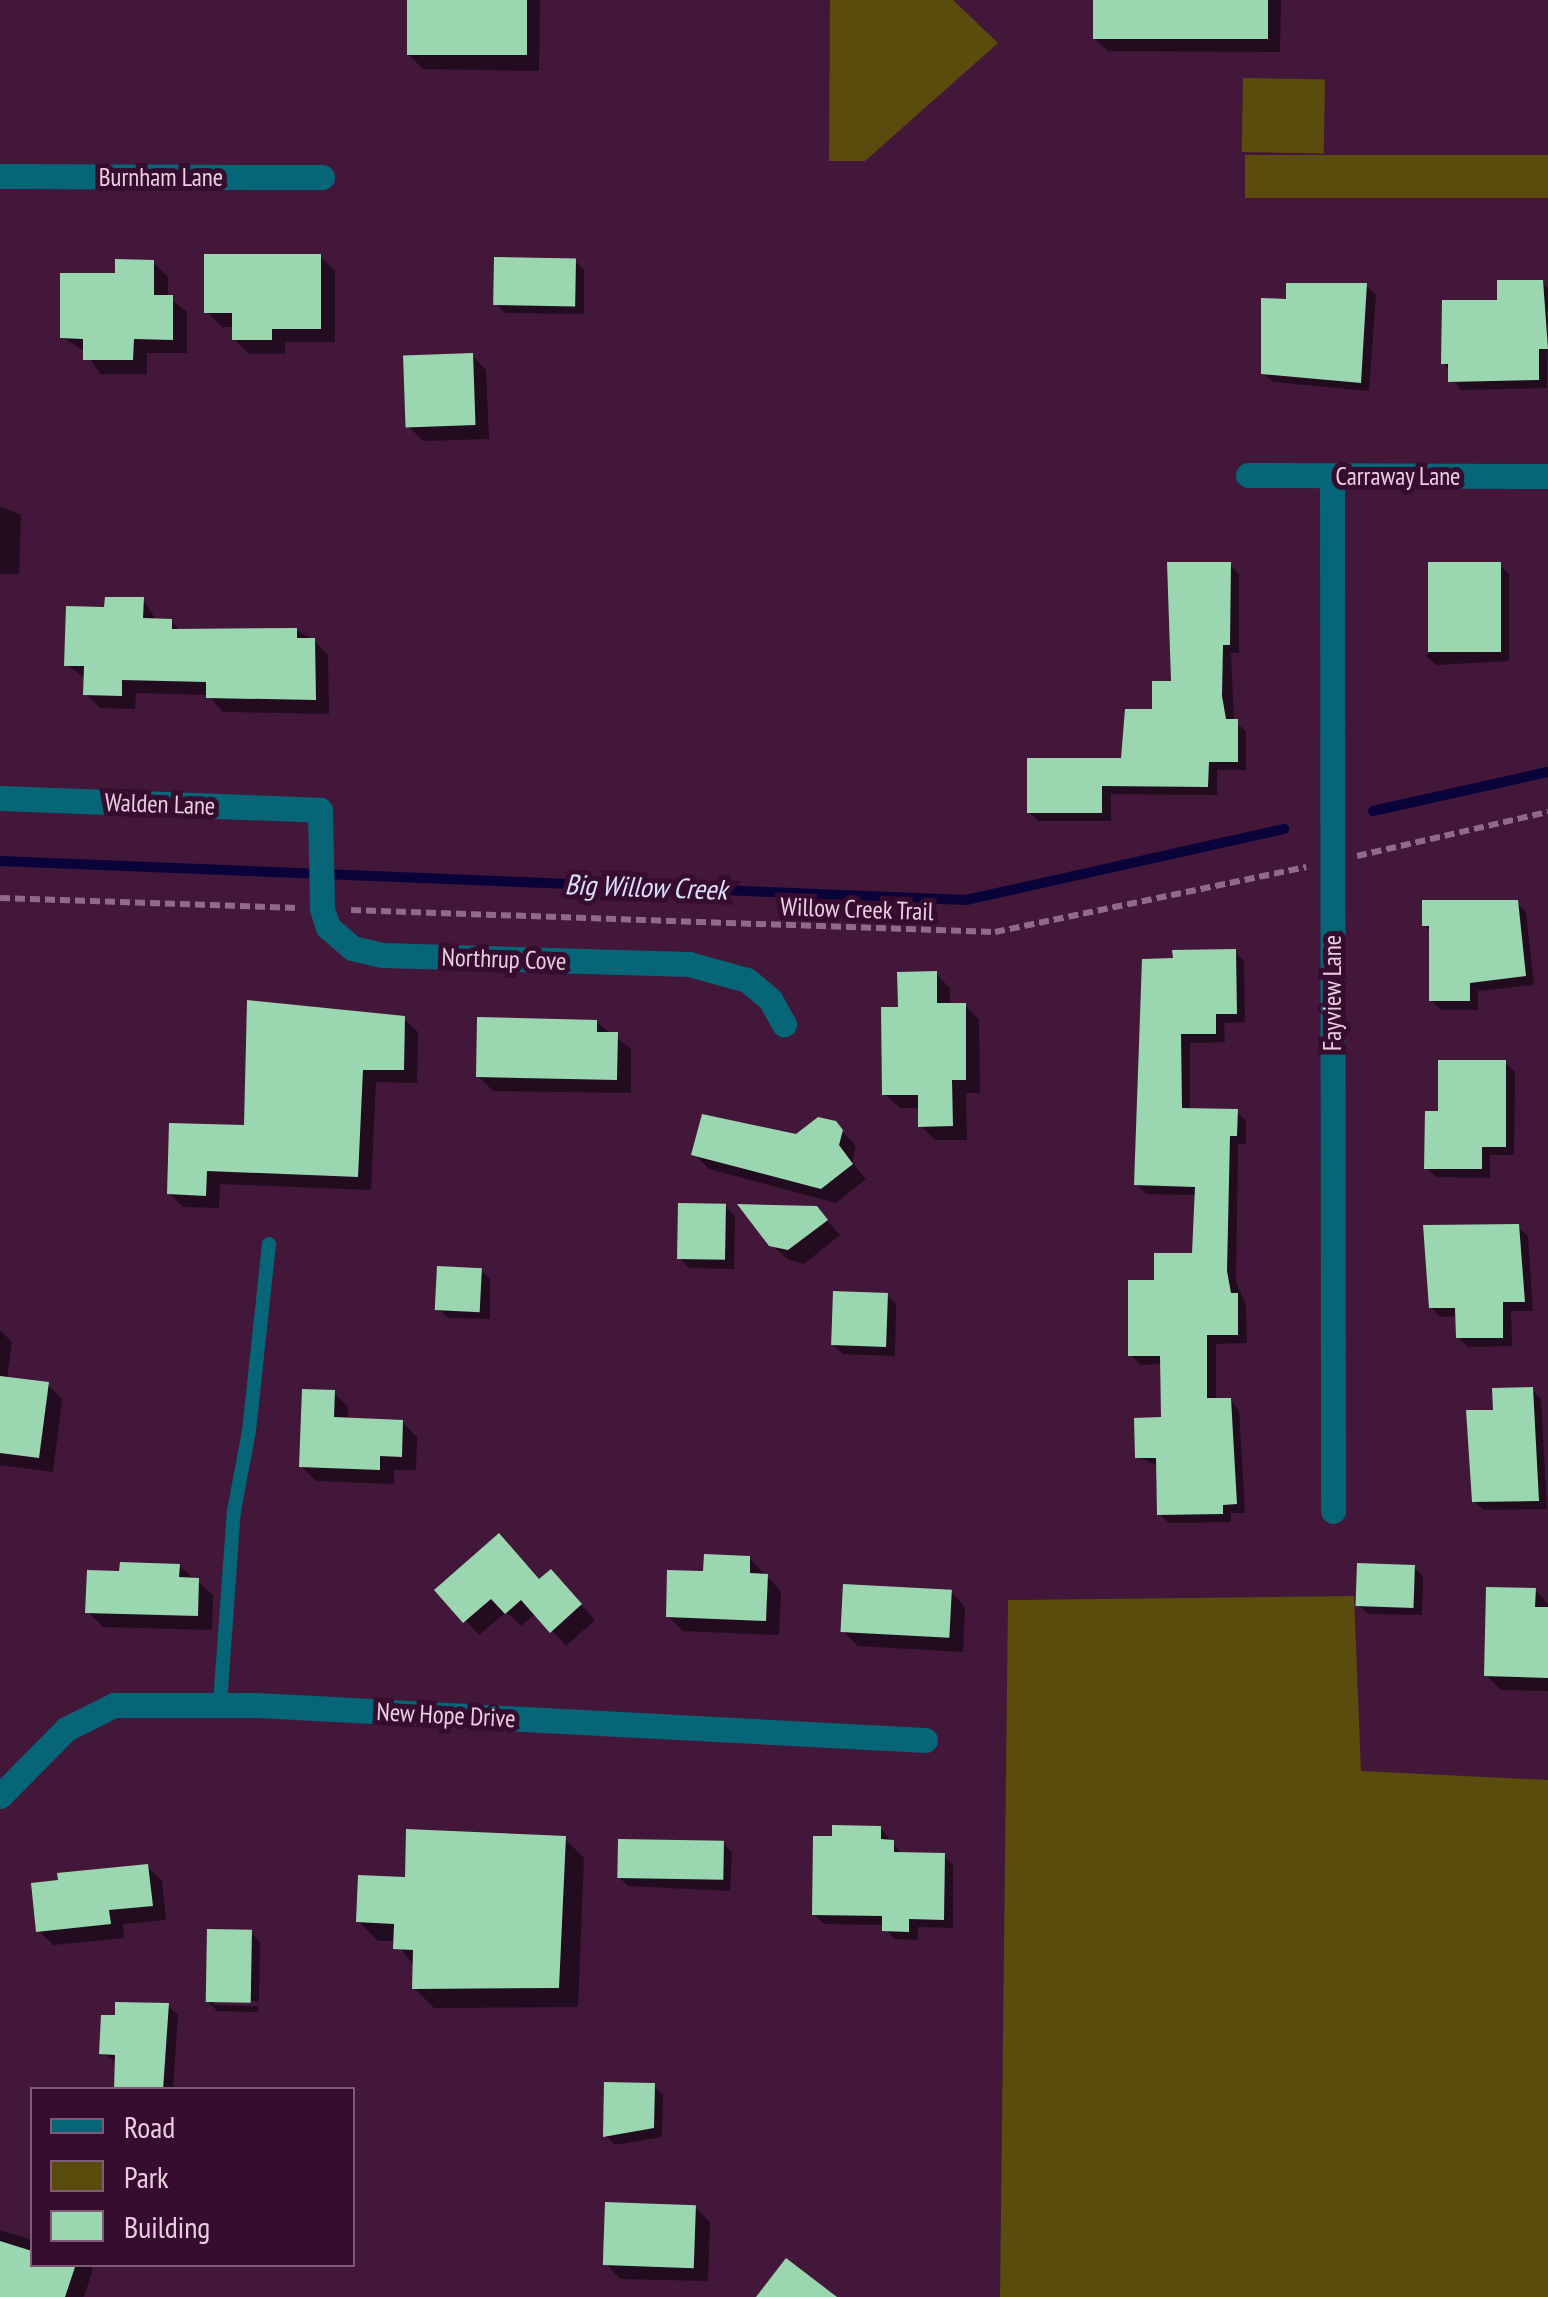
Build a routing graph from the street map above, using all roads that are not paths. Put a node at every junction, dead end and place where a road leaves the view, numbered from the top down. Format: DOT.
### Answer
graph roads {
  1 [pos="0,176"];
  2 [pos="322,177"];
  3 [pos="1248,475"];
  4 [pos="1332,476"];
  5 [pos="1548,476"];
  6 [pos="0,798"];
  7 [pos="320,822"];
  8 [pos="784,1024"];
  9 [pos="268,1244"];
  10 [pos="1332,1510"];
  11 [pos="220,1704"];
  12 [pos="925,1740"];
  13 [pos="0,1796"];
  1 -- 2 [label="street, Burnham Lane"];
  3 -- 4 [label="street, Carraway Lane"];
  4 -- 5 [label="street, Carraway Lane"];
  4 -- 10 [label="street, Fayview Lane"];
  6 -- 7 [label="street, Walden Lane"];
  7 -- 8 [label="street, Northrup Cove"];
  9 -- 11 [label="lane"];
  11 -- 12 [label="street, New Hope Drive"];
  11 -- 13 [label="street, New Hope Drive"];
}
